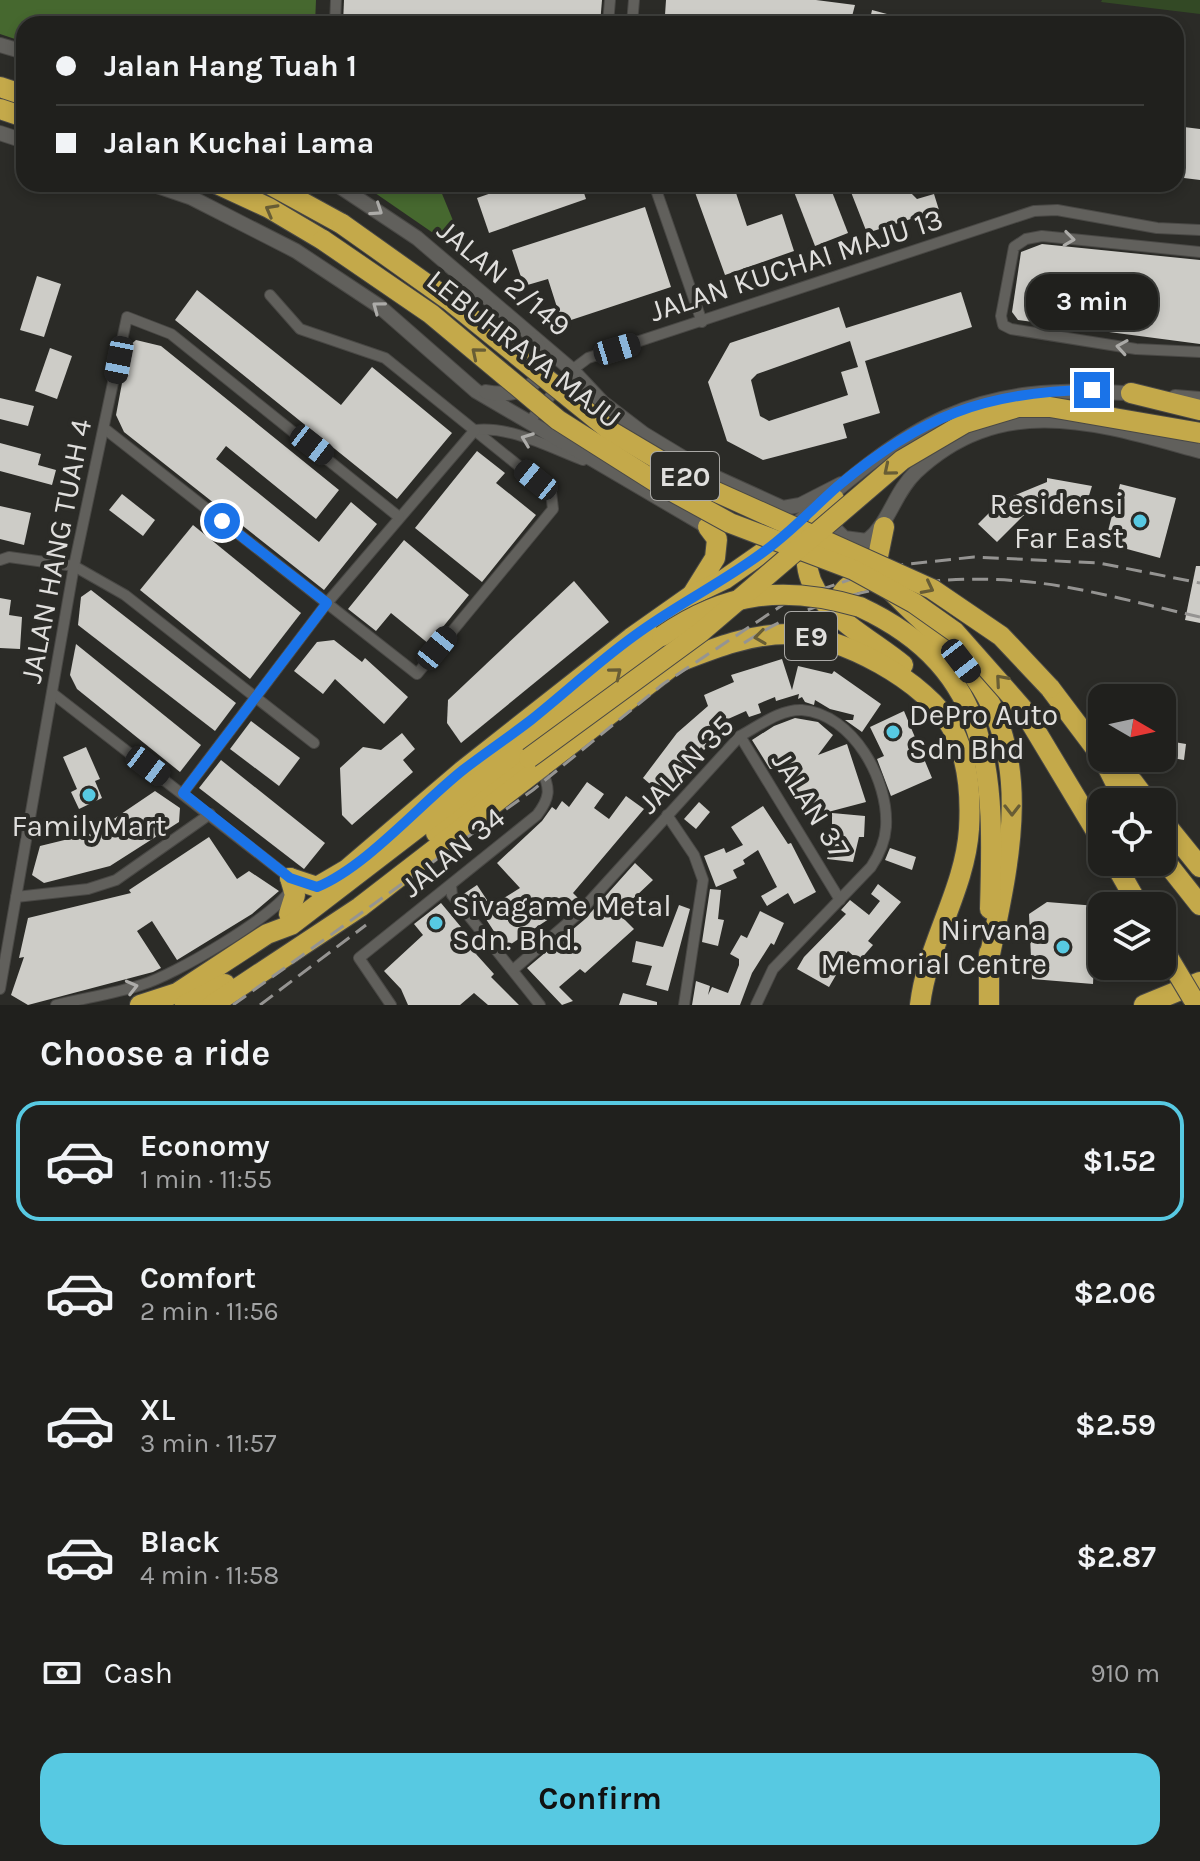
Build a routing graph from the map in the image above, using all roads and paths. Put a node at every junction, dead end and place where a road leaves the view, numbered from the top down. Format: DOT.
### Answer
graph roads {
  1 [pos="174,192"];
  2 [pos="234,192"];
  3 [pos="284,192"];
  4 [pos="348,192"];
  5 [pos="657,192"];
  6 [pos="1200,230"];
  7 [pos="1200,252"];
  8 [pos="270,295"];
  9 [pos="702,322"];
  10 [pos="530,333"];
  11 [pos="1200,352"];
  12 [pos="572,370"];
  13 [pos="476,391"];
  14 [pos="1131,393"];
  15 [pos="1200,399"];
  16 [pos="1200,410"];
  17 [pos="1039,418"];
  18 [pos="529,422"];
  19 [pos="1200,425"];
  20 [pos="105,429"];
  21 [pos="475,430"];
  22 [pos="1200,433"];
  23 [pos="1200,451"];
  24 [pos="626,477"];
  25 [pos="838,491"];
  26 [pos="399,517"];
  27 [pos="708,527"];
  28 [pos="884,527"];
  29 [pos="768,549"];
  30 [pos="0,560"];
  31 [pos="74,566"];
  32 [pos="725,579"];
  33 [pos="881,580"];
  34 [pos="692,595"];
  35 [pos="327,603"];
  36 [pos="834,612"];
  37 [pos="676,663"];
  38 [pos="52,693"];
  39 [pos="254,699"];
  40 [pos="932,702"];
  41 [pos="529,721"];
  42 [pos="740,736"];
  43 [pos="1088,740"];
  44 [pos="314,743"];
  45 [pos="535,763"];
  46 [pos="1120,772"];
  47 [pos="1138,788"];
  48 [pos="465,789"];
  49 [pos="183,793"];
  50 [pos="210,814"];
  51 [pos="667,815"];
  52 [pos="1088,818"];
  53 [pos="1176,837"];
  54 [pos="1200,867"];
  55 [pos="1176,875"];
  56 [pos="292,882"];
  57 [pos="327,883"];
  58 [pos="451,886"];
  59 [pos="16,897"];
  60 [pos="840,900"];
  61 [pos="1200,905"];
  62 [pos="289,914"];
  63 [pos="267,934"];
  64 [pos="988,964"];
  65 [pos="514,969"];
  66 [pos="1176,970"];
  67 [pos="1200,982"];
  68 [pos="0,989"];
  69 [pos="56,1005"];
  70 [pos="140,1005"];
  71 [pos="185,1005"];
  72 [pos="212,1005"];
  73 [pos="391,1005"];
  74 [pos="540,1005"];
  75 [pos="684,1005"];
  76 [pos="756,1005"];
  77 [pos="920,1005"];
  78 [pos="989,1005"];
  79 [pos="1144,1005"];
  80 [pos="1198,1005"];
  13 -- 1 [label="main road, one-way"];
  52 -- 2 [label="highway, LEBUHRAYA MAJU / E20, one-way, bridge"];
  3 -- 43 [label="highway, LEBUHRAYA MAJU / E20, one-way, bridge"];
  4 -- 10 [label="main road, JALAN 2/149, one-way"];
  5 -- 9 [label="street"];
  6 -- 9 [label="street, JALAN KUCHAI MAJU 13"];
  11 -- 7 [label="street, one-way"];
  8 -- 21 [label="street"];
  9 -- 12 [label="street, JALAN KUCHAI MAJU 13"];
  10 -- 12 [label="main road, JALAN 2/149"];
  10 -- 13 [label="main road"];
  12 -- 18 [label="street, JALAN KUCHAI MAJU 13"];
  12 -- 25 [label="main road, JALAN 2/149"];
  13 -- 18 [label="main road"];
  14 -- 15 [label="main road"];
  14 -- 16 [label="highway"];
  14 -- 25 [label="main road"];
  17 -- 19 [label="main road"];
  17 -- 23 [label="main road"];
  17 -- 28 [label="main road"];
  18 -- 24 [label="main road"];
  20 -- 26 [label="street, JALAN HANG TUAH 4"];
  20 -- 31 [label="street, JALAN HANG TUAH 4"];
  20 -- 35 [label="street"];
  24 -- 21 [label="street, one-way"];
  21 -- 26 [label="street"];
  21 -- 35 [label="street"];
  22 -- 45 [label="highway, one-way, bridge"];
  24 -- 27 [label="main road"];
  25 -- 28 [label="main road"];
  25 -- 29 [label="main road"];
  25 -- 36 [label="highway"];
  26 -- 35 [label="street"];
  27 -- 34 [label="highway"];
  28 -- 33 [label="highway"];
  29 -- 32 [label="highway"];
  30 -- 31 [label="street"];
  31 -- 38 [label="street, JALAN HANG TUAH 4"];
  31 -- 39 [label="street"];
  32 -- 34 [label="highway"];
  32 -- 37 [label="highway"];
  33 -- 36 [label="highway"];
  33 -- 64 [label="highway, one-way"];
  34 -- 41 [label="highway"];
  35 -- 39 [label="street"];
  36 -- 40 [label="highway"];
  40 -- 37 [label="highway, E9, one-way"];
  37 -- 45 [label="highway, E9"];
  38 -- 49 [label="street"];
  38 -- 59 [label="street, JALAN HANG TUAH 4"];
  39 -- 44 [label="street"];
  39 -- 49 [label="street"];
  40 -- 77 [label="highway, E9"];
  41 -- 48 [label="highway"];
  41 -- 57 [label="highway"];
  42 -- 51 [label="street, JALAN 35"];
  42 -- 60 [label="street, JALAN 37"];
  42 -- 60 [label="street, JALAN 35"];
  45 -- 58 [label="street, JALAN 34"];
  45 -- 71 [label="highway"];
  45 -- 72 [label="highway, E9"];
  46 -- 47 [label="highway"];
  48 -- 63 [label="highway, E9"];
  48 -- 64 [label="highway, E9, one-way, bridge"];
  49 -- 50 [label="street"];
  50 -- 56 [label="street"];
  50 -- 59 [label="street"];
  51 -- 65 [label="street, JALAN 35"];
  51 -- 75 [label="street"];
  53 -- 54 [label="highway"];
  55 -- 61 [label="highway"];
  56 -- 57 [label="highway"];
  56 -- 62 [label="highway"];
  69 -- 56 [label="street, one-way"];
  57 -- 62 [label="highway"];
  58 -- 65 [label="street"];
  58 -- 73 [label="street, JALAN 34"];
  59 -- 68 [label="street, JALAN HANG TUAH 4"];
  60 -- 76 [label="street, JALAN 35"];
  62 -- 63 [label="highway"];
  63 -- 70 [label="highway, E9"];
  64 -- 78 [label="highway, E9"];
  65 -- 74 [label="street"];
  66 -- 80 [label="highway, bridge"];
  67 -- 79 [label="highway"];
}
